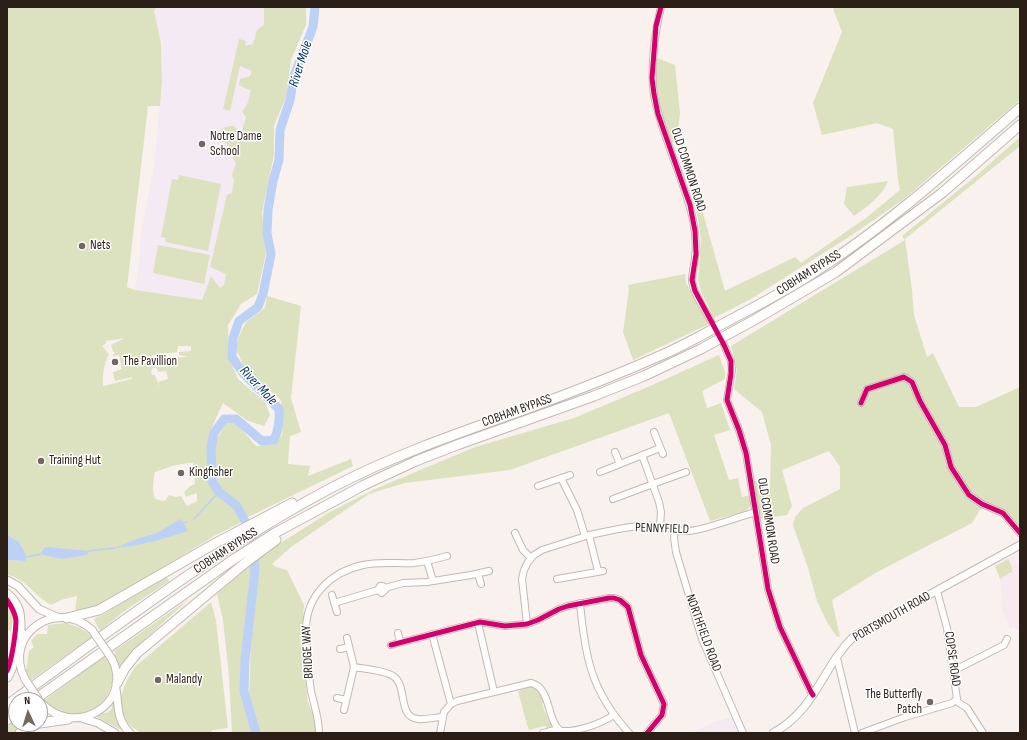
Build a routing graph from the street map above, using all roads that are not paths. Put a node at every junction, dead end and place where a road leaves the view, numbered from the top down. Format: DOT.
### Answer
graph roads {
  1 [pos="661,7"];
  2 [pos="1020,108"];
  3 [pos="1020,125"];
  4 [pos="711,321"];
  5 [pos="724,345"];
  6 [pos="861,403"];
  7 [pos="654,432"];
  8 [pos="615,452"];
  9 [pos="642,456"];
  10 [pos="620,464"];
  11 [pos="670,471"];
  12 [pos="600,472"];
  13 [pos="686,472"];
  14 [pos="570,475"];
  15 [pos="672,477"];
  16 [pos="561,478"];
  17 [pos="653,484"];
  18 [pos="538,486"];
  19 [pos="613,499"];
  20 [pos="756,512"];
  21 [pos="270,518"];
  22 [pos="660,527"];
  23 [pos="675,530"];
  24 [pos="515,533"];
  25 [pos="1020,533"];
  26 [pos="277,535"];
  27 [pos="587,535"];
  28 [pos="1020,545"];
  29 [pos="447,556"];
  30 [pos="531,558"];
  31 [pos="427,561"];
  32 [pos="489,571"];
  33 [pos="478,574"];
  34 [pos="557,579"];
  35 [pos="7,580"];
  36 [pos="433,581"];
  37 [pos="481,584"];
  38 [pos="937,591"];
  39 [pos="7,593"];
  40 [pos="332,595"];
  41 [pos="334,603"];
  42 [pos="580,603"];
  43 [pos="337,612"];
  44 [pos="58,617"];
  45 [pos="67,618"];
  46 [pos="478,623"];
  47 [pos="527,624"];
  48 [pos="21,633"];
  49 [pos="398,633"];
  50 [pos="432,634"];
  51 [pos="347,638"];
  52 [pos="400,642"];
  53 [pos="391,644"];
  54 [pos="21,645"];
  55 [pos="349,647"];
  56 [pos="340,649"];
  57 [pos="1010,650"];
  58 [pos="19,658"];
  59 [pos="837,658"];
  60 [pos="354,667"];
  61 [pos="829,671"];
  62 [pos="954,671"];
  63 [pos="841,676"];
  64 [pos="7,677"];
  65 [pos="7,685"];
  66 [pos="116,686"];
  67 [pos="34,692"];
  68 [pos="45,692"];
  69 [pos="494,692"];
  70 [pos="813,695"];
  71 [pos="337,698"];
  72 [pos="346,700"];
  73 [pos="956,701"];
  74 [pos="451,704"];
  75 [pos="7,705"];
  76 [pos="48,710"];
  77 [pos="344,710"];
  78 [pos="614,715"];
  79 [pos="443,717"];
  80 [pos="68,719"];
  81 [pos="84,719"];
  82 [pos="48,722"];
  83 [pos="558,729"];
  84 [pos="115,733"];
  85 [pos="130,733"];
  86 [pos="319,733"];
  87 [pos="440,733"];
  88 [pos="543,733"];
  89 [pos="629,733"];
  90 [pos="647,733"];
  91 [pos="743,733"];
  92 [pos="773,733"];
  93 [pos="856,733"];
  94 [pos="862,733"];
  95 [pos="983,733"];
  1 -- 4 [label="street, OLD COMMON ROAD"];
  2 -- 21 [label="highway, COBHAM BYPASS"];
  3 -- 26 [label="highway, COBHAM BYPASS"];
  5 -- 20 [label="street, OLD COMMON ROAD"];
  6 -- 25 [label="street"];
  7 -- 9 [label="street"];
  8 -- 10 [label="street"];
  9 -- 10 [label="street"];
  9 -- 17 [label="street"];
  10 -- 12 [label="street"];
  11 -- 15 [label="street"];
  13 -- 15 [label="street"];
  14 -- 16 [label="street"];
  15 -- 17 [label="street"];
  16 -- 18 [label="street"];
  16 -- 27 [label="street"];
  17 -- 19 [label="street"];
  17 -- 22 [label="street"];
  20 -- 23 [label="street, PENNYFIELD"];
  20 -- 70 [label="street, OLD COMMON ROAD"];
  21 -- 45 [label="highway"];
  21 -- 75 [label="highway, COBHAM BYPASS"];
  22 -- 23 [label="street, PENNYFIELD"];
  22 -- 27 [label="street, PENNYFIELD"];
  23 -- 91 [label="street, NORTHFIELD ROAD"];
  24 -- 30 [label="street"];
  26 -- 66 [label="highway"];
  26 -- 68 [label="highway, COBHAM BYPASS"];
  27 -- 30 [label="street, PENNYFIELD"];
  27 -- 34 [label="street"];
  28 -- 38 [label="main road, PORTSMOUTH ROAD"];
  29 -- 31 [label="street, BRIDGE WAY"];
  30 -- 47 [label="street"];
  31 -- 36 [label="street"];
  31 -- 86 [label="street, BRIDGE WAY"];
  32 -- 33 [label="street"];
  33 -- 36 [label="street"];
  33 -- 37 [label="street"];
  35 -- 44 [label="main road"];
  36 -- 41 [label="street"];
  38 -- 59 [label="main road, PORTSMOUTH ROAD"];
  38 -- 62 [label="street, COPSE ROAD"];
  39 -- 48 [label="main road"];
  40 -- 41 [label="street"];
  41 -- 43 [label="street"];
  42 -- 47 [label="street"];
  42 -- 78 [label="street"];
  42 -- 90 [label="street"];
  44 -- 45 [label="main road"];
  44 -- 54 [label="main road"];
  45 -- 66 [label="main road, bridge"];
  46 -- 47 [label="street"];
  46 -- 50 [label="street"];
  46 -- 69 [label="street"];
  48 -- 54 [label="main road"];
  48 -- 64 [label="highway"];
  49 -- 52 [label="street"];
  50 -- 52 [label="street"];
  50 -- 74 [label="street"];
  51 -- 55 [label="street"];
  52 -- 53 [label="street"];
  54 -- 58 [label="main road"];
  55 -- 56 [label="street"];
  55 -- 60 [label="street"];
  57 -- 62 [label="street"];
  58 -- 65 [label="highway"];
  58 -- 67 [label="main road, bridge"];
  59 -- 61 [label="main road, PORTSMOUTH ROAD"];
  59 -- 63 [label="street"];
  60 -- 72 [label="street"];
  60 -- 79 [label="street"];
  61 -- 63 [label="street"];
  61 -- 70 [label="main road, PORTSMOUTH ROAD"];
  62 -- 73 [label="street, COPSE ROAD"];
  63 -- 93 [label="street"];
  66 -- 81 [label="main road"];
  66 -- 85 [label="main road"];
  69 -- 74 [label="street"];
  69 -- 83 [label="street"];
  70 -- 92 [label="main road, PORTSMOUTH ROAD"];
  71 -- 72 [label="street"];
  72 -- 77 [label="street"];
  73 -- 94 [label="street, COPSE ROAD"];
  73 -- 95 [label="street"];
  74 -- 79 [label="street"];
  76 -- 80 [label="main road"];
  78 -- 83 [label="street"];
  78 -- 89 [label="street"];
  79 -- 87 [label="street"];
  80 -- 81 [label="main road"];
  80 -- 82 [label="highway"];
  81 -- 84 [label="main road"];
  83 -- 88 [label="street"];
}
